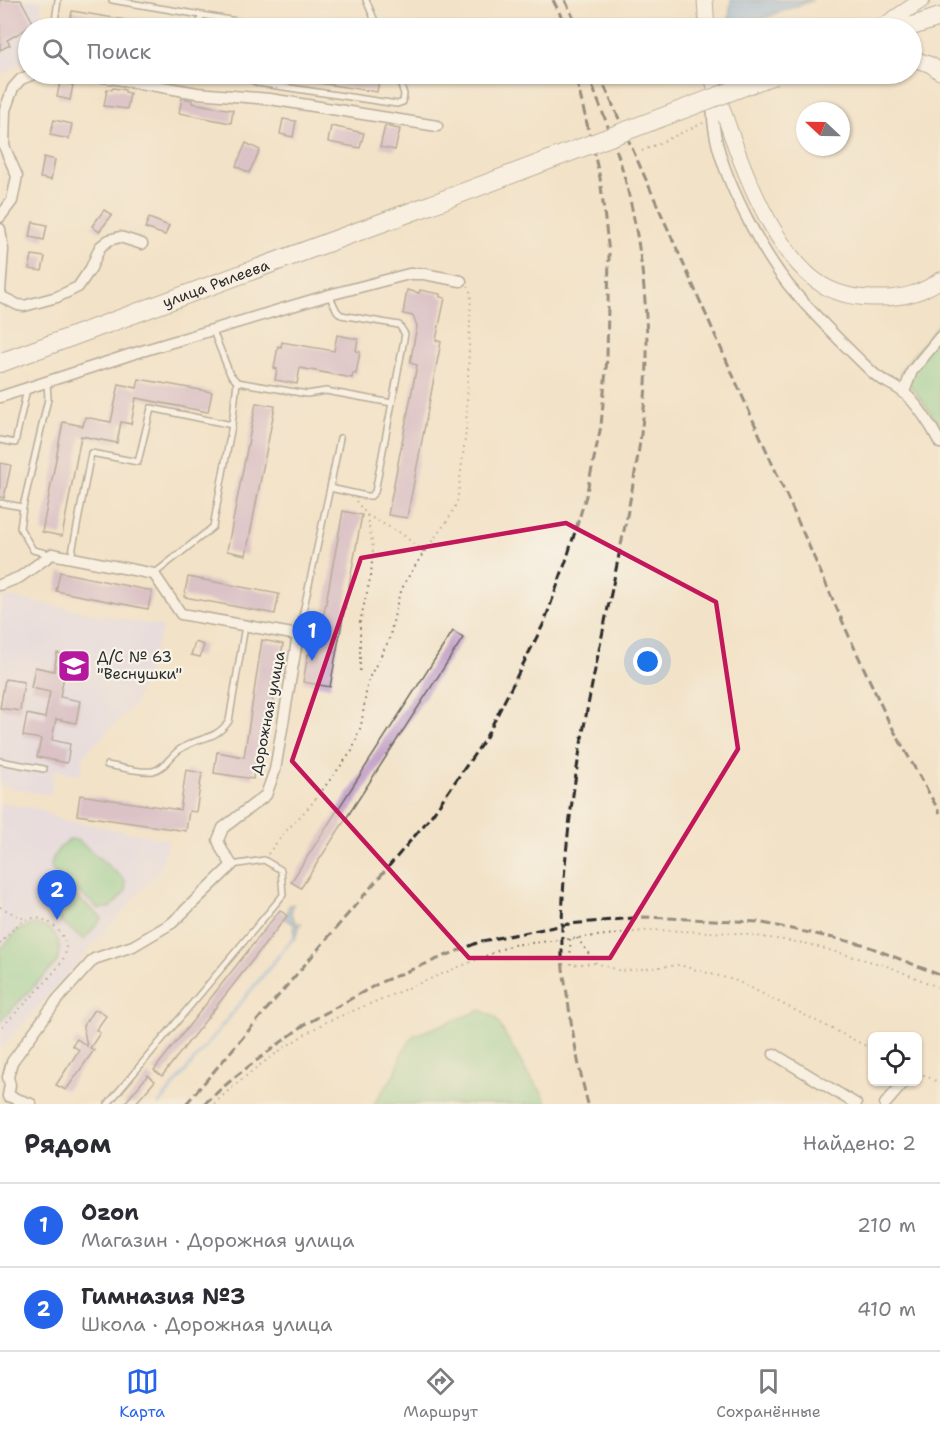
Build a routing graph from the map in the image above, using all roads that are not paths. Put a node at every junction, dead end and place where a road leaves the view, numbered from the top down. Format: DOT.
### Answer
graph roads {
  1 [pos="58,0"];
  2 [pos="112,0"];
  3 [pos="366,0"];
  4 [pos="705,0"];
  5 [pos="922,0"];
  6 [pos="201,15"];
  7 [pos="940,17"];
  8 [pos="55,18"];
  9 [pos="201,18"];
  10 [pos="215,18"];
  11 [pos="374,18"];
  12 [pos="706,18"];
  13 [pos="895,18"];
  14 [pos="922,23"];
  15 [pos="922,62"];
  16 [pos="940,72"];
  17 [pos="18,83"];
  18 [pos="145,84"];
  19 [pos="264,84"];
  20 [pos="400,84"];
  21 [pos="711,84"];
  22 [pos="714,84"];
  23 [pos="749,84"];
  24 [pos="437,126"];
  25 [pos="0,217"];
  26 [pos="0,229"];
  27 [pos="142,244"];
  28 [pos="940,280"];
  29 [pos="461,281"];
  30 [pos="329,295"];
  31 [pos="213,331"];
  32 [pos="940,337"];
  33 [pos="0,363"];
  34 [pos="47,380"];
  35 [pos="237,382"];
  36 [pos="27,387"];
  37 [pos="904,392"];
  38 [pos="0,397"];
  39 [pos="392,403"];
  40 [pos="232,425"];
  41 [pos="340,438"];
  42 [pos="0,440"];
  43 [pos="940,443"];
  44 [pos="330,488"];
  45 [pos="0,502"];
  46 [pos="23,507"];
  47 [pos="52,554"];
  48 [pos="71,558"];
  49 [pos="154,574"];
  50 [pos="0,585"];
  51 [pos="246,625"];
  52 [pos="298,635"];
  53 [pos="0,761"];
  54 [pos="107,765"];
  55 [pos="44,769"];
  56 [pos="232,865"];
  57 [pos="774,1054"];
  58 [pos="901,1086"];
  59 [pos="31,1104"];
  60 [pos="108,1104"];
  61 [pos="856,1104"];
  62 [pos="885,1104"];
  1 -- 8 [label="lane"];
  2 -- 6 [label="lane"];
  3 -- 11 [label="lane"];
  4 -- 12 [label="street"];
  5 -- 13 [label="street"];
  6 -- 9 [label="lane"];
  6 -- 10 [label="lane"];
  7 -- 14 [label="main road"];
  15 -- 16 [label="street"];
  17 -- 25 [label="street"];
  18 -- 24 [label="street"];
  19 -- 20 [label="lane"];
  21 -- 37 [label="street"];
  22 -- 28 [label="street"];
  23 -- 33 [label="main road, улица Рылеева, bridge"];
  26 -- 27 [label="street"];
  29 -- 30 [label="street"];
  30 -- 31 [label="street"];
  30 -- 39 [label="lane"];
  31 -- 34 [label="street"];
  31 -- 35 [label="lane"];
  32 -- 37 [label="street"];
  34 -- 36 [label="street"];
  34 -- 46 [label="lane"];
  35 -- 39 [label="lane"];
  35 -- 40 [label="lane"];
  36 -- 38 [label="street"];
  36 -- 42 [label="lane"];
  37 -- 43 [label="street"];
  39 -- 44 [label="lane"];
  40 -- 48 [label="lane"];
  40 -- 49 [label="lane"];
  41 -- 44 [label="lane"];
  44 -- 52 [label="lane"];
  45 -- 46 [label="lane"];
  46 -- 47 [label="lane"];
  47 -- 48 [label="street"];
  47 -- 50 [label="street"];
  48 -- 49 [label="street"];
  49 -- 51 [label="street"];
  51 -- 52 [label="street"];
  51 -- 54 [label="lane"];
  52 -- 56 [label="street, Дорожная улица"];
  53 -- 55 [label="lane"];
  56 -- 59 [label="street"];
  56 -- 60 [label="lane"];
  57 -- 61 [label="street"];
  58 -- 62 [label="street"];
}
